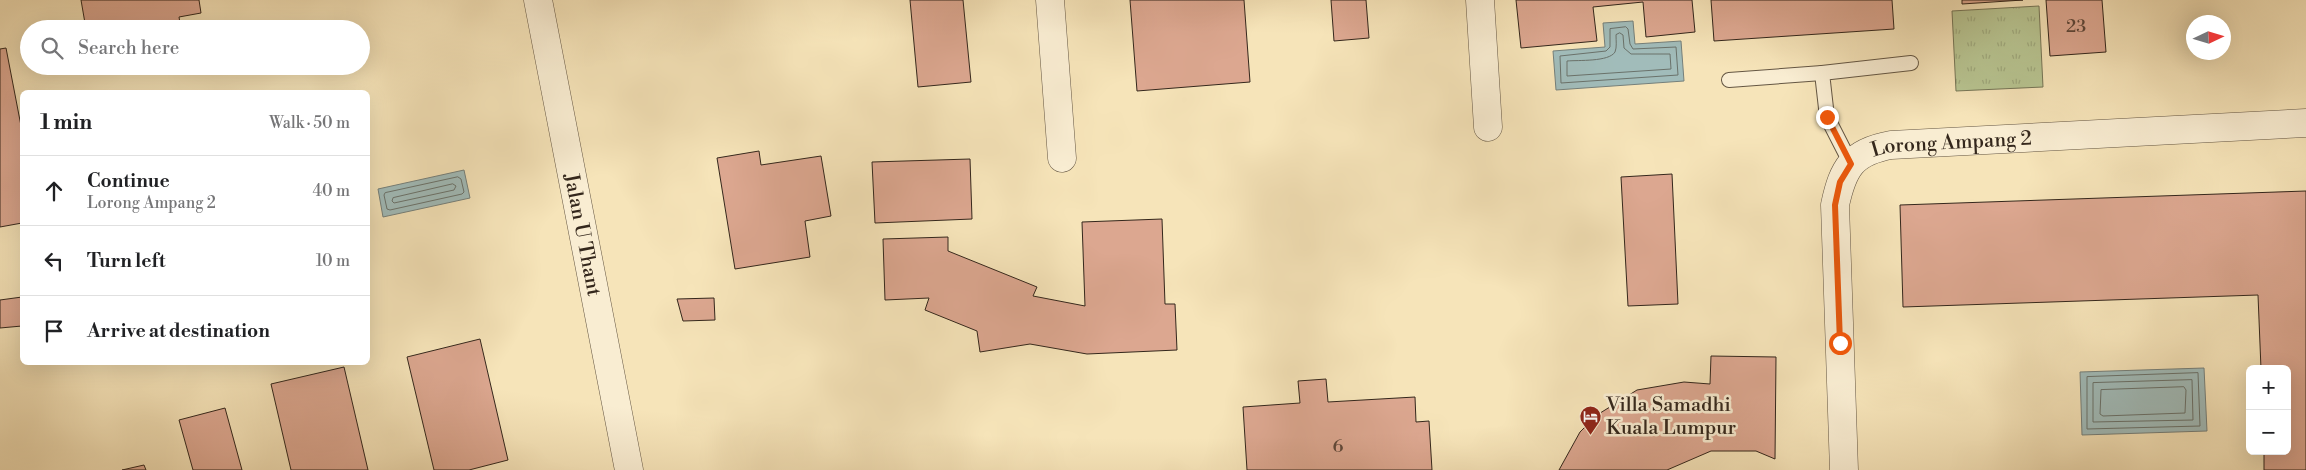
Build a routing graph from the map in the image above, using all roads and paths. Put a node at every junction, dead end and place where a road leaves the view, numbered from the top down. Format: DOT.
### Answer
graph roads {
  1 [pos="538,0"];
  2 [pos="1050,0"];
  3 [pos="1480,0"];
  4 [pos="1911,63"];
  5 [pos="1822,73"];
  6 [pos="1729,80"];
  7 [pos="2306,123"];
  8 [pos="1488,127"];
  9 [pos="1062,158"];
  10 [pos="1851,164"];
  11 [pos="629,470"];
  12 [pos="1844,470"];
  1 -- 11 [label="street, Jalan U Thant"];
  2 -- 9 [label="street"];
  3 -- 8 [label="street"];
  4 -- 5 [label="lane"];
  5 -- 6 [label="lane"];
  5 -- 10 [label="lane"];
  7 -- 10 [label="street, Lorong Ampang 2"];
  10 -- 12 [label="street, Lorong Ampang 2"];
}
